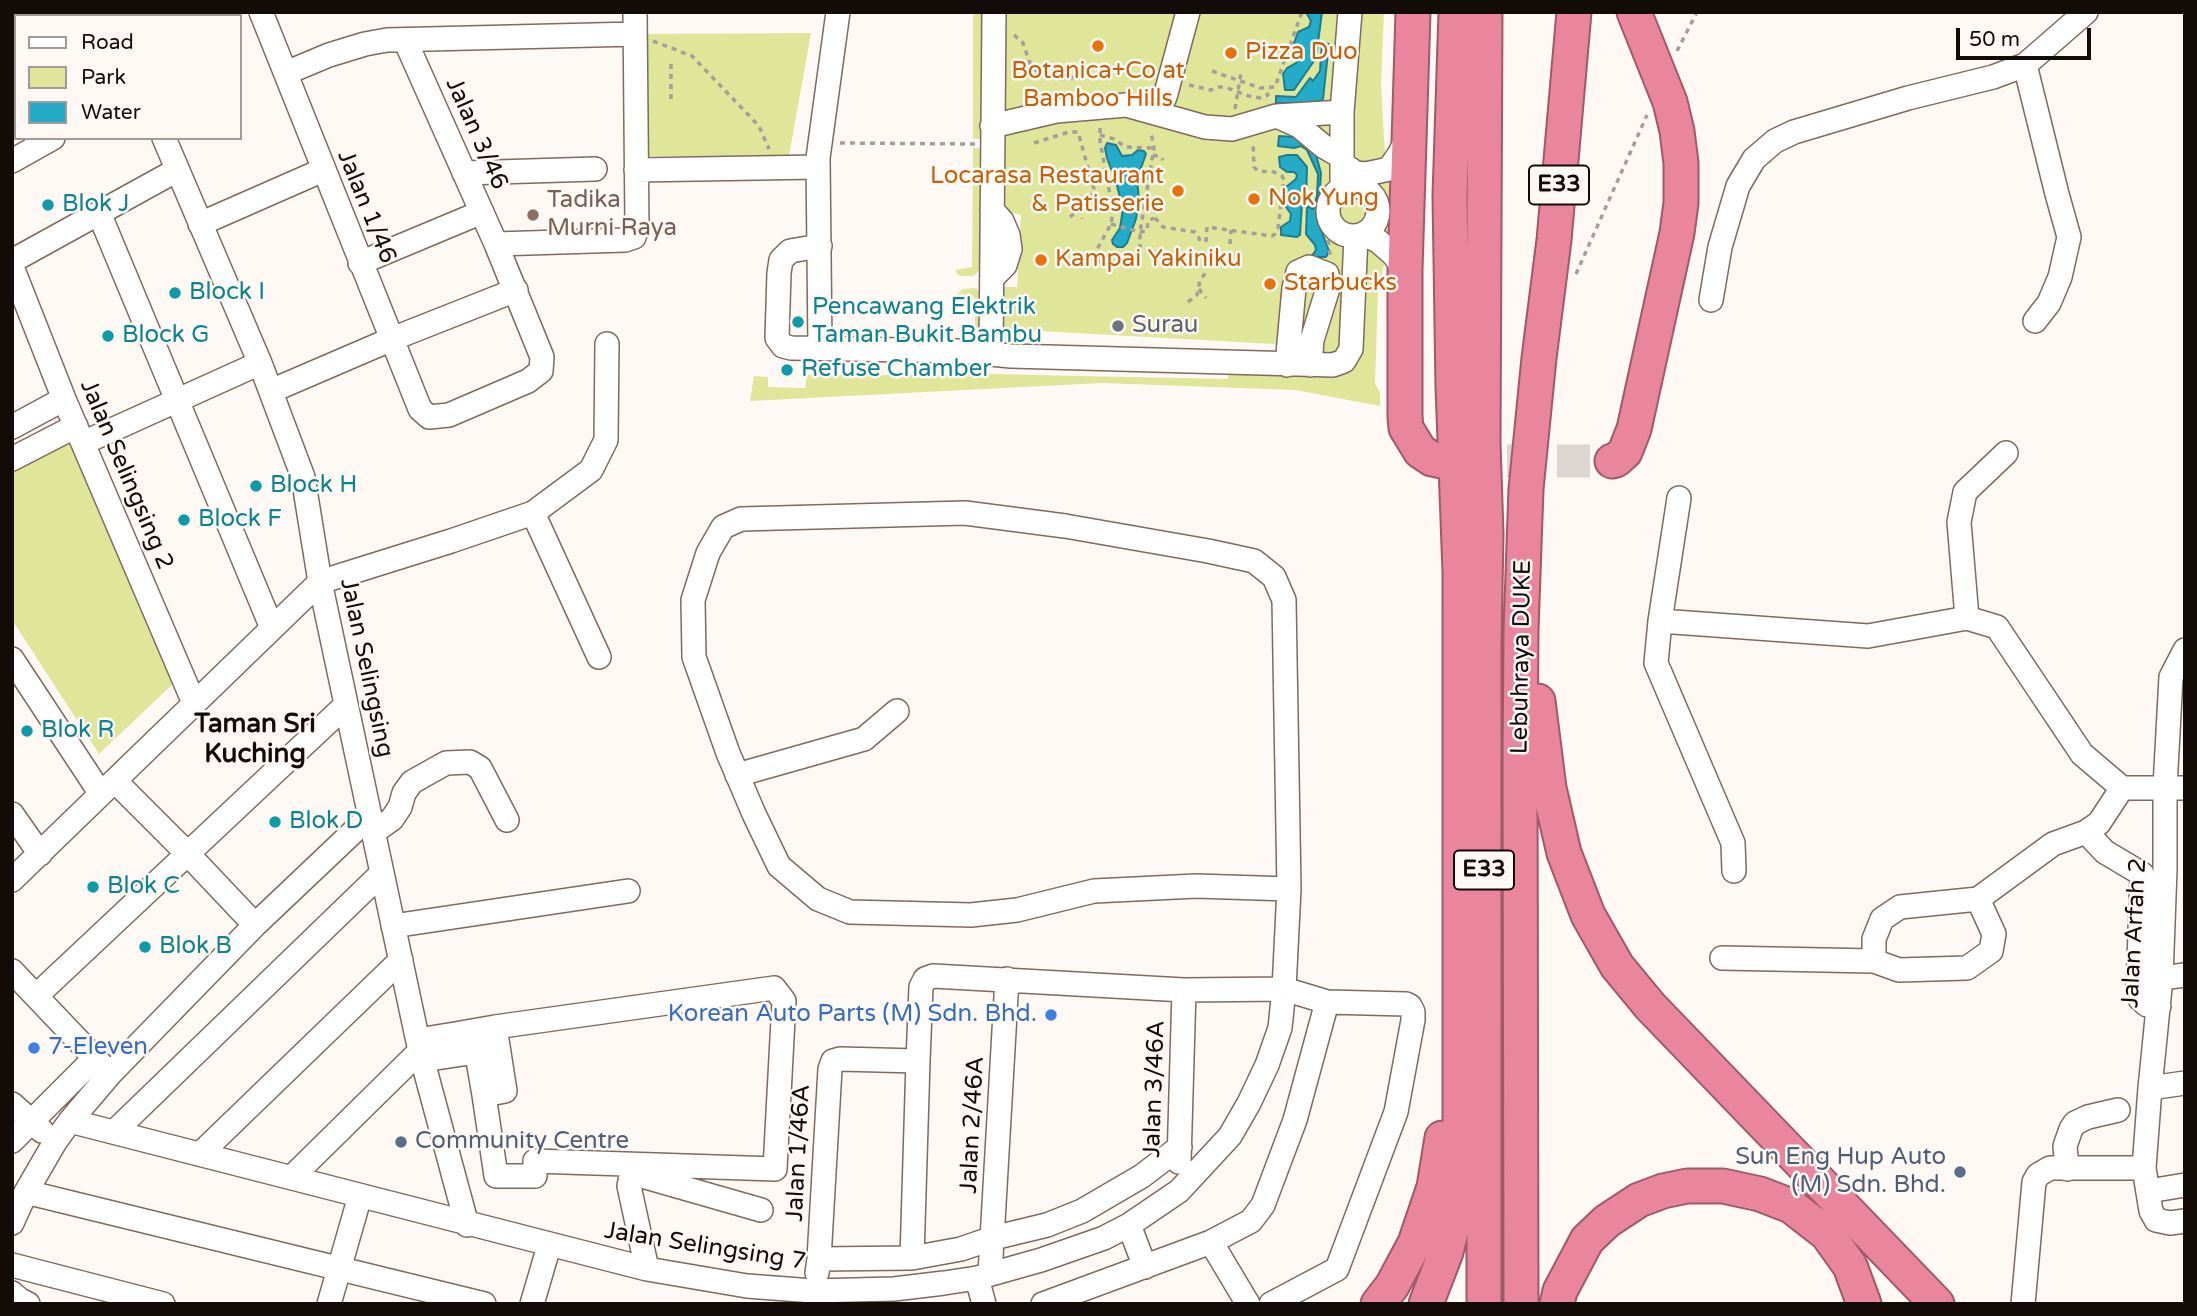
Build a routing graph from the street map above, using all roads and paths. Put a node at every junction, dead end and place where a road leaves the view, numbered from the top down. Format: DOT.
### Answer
graph roads {
  1 [pos="261,12"];
  2 [pos="838,12"];
  3 [pos="1188,12"];
  4 [pos="1301,12"];
  5 [pos="1350,12"];
  6 [pos="1413,12"];
  7 [pos="1436,12"];
  8 [pos="1456,12"];
  9 [pos="1485,12"];
  10 [pos="1574,12"];
  11 [pos="1634,12"];
  12 [pos="1697,12"];
  13 [pos="2086,12"];
  14 [pos="994,22"];
  15 [pos="635,23"];
  16 [pos="405,40"];
  17 [pos="671,59"];
  18 [pos="2025,65"];
  19 [pos="1212,71"];
  20 [pos="286,73"];
  21 [pos="1241,73"];
  22 [pos="1079,77"];
  23 [pos="1239,81"];
  24 [pos="1662,81"];
  25 [pos="1275,87"];
  26 [pos="1167,89"];
  27 [pos="1265,89"];
  28 [pos="1237,92"];
  29 [pos="1278,92"];
  30 [pos="671,99"];
  31 [pos="1235,107"];
  32 [pos="1342,113"];
  33 [pos="1647,115"];
  34 [pos="1276,116"];
  35 [pos="1144,117"];
  36 [pos="1100,119"];
  37 [pos="1174,119"];
  38 [pos="1410,132"];
  39 [pos="992,135"];
  40 [pos="1100,135"];
  41 [pos="50,140"];
  42 [pos="165,140"];
  43 [pos="1253,140"];
  44 [pos="820,143"];
  45 [pos="1034,144"];
  46 [pos="1154,148"];
  47 [pos="1153,155"];
  48 [pos="1163,160"];
  49 [pos="1342,160"];
  50 [pos="12,162"];
  51 [pos="818,167"];
  52 [pos="776,168"];
  53 [pos="594,169"];
  54 [pos="1389,169"];
  55 [pos="177,170"];
  56 [pos="323,170"];
  57 [pos="636,170"];
  58 [pos="464,173"];
  59 [pos="1350,187"];
  60 [pos="1450,195"];
  61 [pos="1156,208"];
  62 [pos="1080,209"];
  63 [pos="482,212"];
  64 [pos="99,213"];
  65 [pos="1070,217"];
  66 [pos="1155,218"];
  67 [pos="1082,219"];
  68 [pos="200,224"];
  69 [pos="1111,224"];
  70 [pos="1231,230"];
  71 [pos="1138,232"];
  72 [pos="1360,234"];
  73 [pos="1200,242"];
  74 [pos="1206,242"];
  75 [pos="496,244"];
  76 [pos="1230,244"];
  77 [pos="820,246"];
  78 [pos="1140,251"];
  79 [pos="1149,251"];
  80 [pos="12,261"];
  81 [pos="360,263"];
  82 [pos="12,267"];
  83 [pos="1208,270"];
  84 [pos="1405,270"];
  85 [pos="1573,281"];
  86 [pos="1198,287"];
  87 [pos="516,290"];
  88 [pos="1206,298"];
  89 [pos="1711,300"];
  90 [pos="1188,302"];
  91 [pos="2035,321"];
  92 [pos="392,339"];
  93 [pos="607,344"];
  94 [pos="820,348"];
  95 [pos="991,354"];
  96 [pos="260,363"];
  97 [pos="271,391"];
  98 [pos="64,399"];
  99 [pos="178,401"];
  100 [pos="429,417"];
  101 [pos="12,427"];
  102 [pos="80,434"];
  103 [pos="2006,453"];
  104 [pos="12,459"];
  105 [pos="1441,461"];
  106 [pos="1612,461"];
  107 [pos="1526,489"];
  108 [pos="1679,498"];
  109 [pos="533,513"];
  110 [pos="1460,572"];
  111 [pos="320,582"];
  112 [pos="1967,618"];
  113 [pos="1660,621"];
  114 [pos="272,628"];
  115 [pos="2185,650"];
  116 [pos="599,657"];
  117 [pos="12,659"];
  118 [pos="1460,690"];
  119 [pos="194,703"];
  120 [pos="346,705"];
  121 [pos="897,711"];
  122 [pos="737,775"];
  123 [pos="108,787"];
  124 [pos="2123,788"];
  125 [pos="2175,788"];
  126 [pos="12,814"];
  127 [pos="507,820"];
  128 [pos="372,824"];
  129 [pos="2085,832"];
  130 [pos="40,853"];
  131 [pos="187,853"];
  132 [pos="2175,868"];
  133 [pos="1734,871"];
  134 [pos="382,873"];
  135 [pos="2142,874"];
  136 [pos="12,880"];
  137 [pos="1289,889"];
  138 [pos="628,891"];
  139 [pos="1978,899"];
  140 [pos="255,925"];
  141 [pos="393,926"];
  142 [pos="1722,958"];
  143 [pos="401,960"];
  144 [pos="1874,961"];
  145 [pos="12,971"];
  146 [pos="2185,975"];
  147 [pos="2161,978"];
  148 [pos="1007,979"];
  149 [pos="1284,989"];
  150 [pos="1184,990"];
  151 [pos="36,996"];
  152 [pos="1327,1002"];
  153 [pos="2159,1006"];
  154 [pos="481,1036"];
  155 [pos="420,1050"];
  156 [pos="918,1061"];
  157 [pos="103,1066"];
  158 [pos="1484,1070"];
  159 [pos="2185,1083"];
  160 [pos="2150,1088"];
  161 [pos="484,1095"];
  162 [pos="12,1104"];
  163 [pos="2118,1110"];
  164 [pos="32,1121"];
  165 [pos="70,1121"];
  166 [pos="114,1132"];
  167 [pos="12,1141"];
  168 [pos="55,1142"];
  169 [pos="1180,1147"];
  170 [pos="200,1154"];
  171 [pos="2067,1169"];
  172 [pos="292,1177"];
  173 [pos="2147,1180"];
  174 [pos="2185,1185"];
  175 [pos="1179,1191"];
  176 [pos="26,1192"];
  177 [pos="360,1196"];
  178 [pos="761,1210"];
  179 [pos="2185,1220"];
  180 [pos="12,1223"];
  181 [pos="467,1224"];
  182 [pos="1129,1225"];
  183 [pos="993,1238"];
  184 [pos="1211,1242"];
  185 [pos="549,1246"];
  186 [pos="912,1258"];
  187 [pos="819,1259"];
  188 [pos="12,1265"];
  189 [pos="1145,1267"];
  190 [pos="339,1269"];
  191 [pos="647,1269"];
  192 [pos="984,1276"];
  193 [pos="813,1291"];
  194 [pos="12,1293"];
  195 [pos="746,1295"];
  196 [pos="28,1304"];
  197 [pos="163,1304"];
  198 [pos="329,1304"];
  199 [pos="484,1304"];
  200 [pos="533,1304"];
  201 [pos="984,1304"];
  202 [pos="1043,1304"];
  203 [pos="1248,1304"];
  204 [pos="1271,1304"];
  205 [pos="1378,1304"];
  206 [pos="1426,1304"];
  207 [pos="1484,1304"];
  208 [pos="1521,1304"];
  209 [pos="1557,1304"];
  210 [pos="1864,1304"];
  211 [pos="1937,1304"];
  212 [pos="2023,1304"];
  1 -- 20 [label="street, Jalan 1/46"];
  2 -- 44 [label="street"];
  3 -- 26 [label="street"];
  4 -- 25 [label="path"];
  5 -- 32 [label="street"];
  6 -- 38 [label="highway"];
  7 -- 60 [label="highway"];
  8 -- 60 [label="highway"];
  9 -- 158 [label="highway, Lebuhraya DUKE / E33"];
  10 -- 107 [label="highway, Lebuhraya DUKE / E33"];
  11 -- 24 [label="highway"];
  12 -- 24 [label="path"];
  13 -- 18 [label="street"];
  14 -- 22 [label="path"];
  14 -- 39 [label="street"];
  15 -- 16 [label="street"];
  15 -- 52 [label="path"];
  15 -- 57 [label="street"];
  16 -- 20 [label="street"];
  16 -- 58 [label="street, Jalan 3/46"];
  17 -- 30 [label="path"];
  18 -- 89 [label="street"];
  18 -- 91 [label="street"];
  19 -- 23 [label="path"];
  20 -- 56 [label="street, Jalan 1/46"];
  21 -- 23 [label="path"];
  23 -- 27 [label="path"];
  23 -- 28 [label="path"];
  24 -- 106 [label="highway"];
  25 -- 27 [label="path"];
  25 -- 29 [label="path"];
  26 -- 28 [label="path"];
  26 -- 35 [label="street"];
  26 -- 37 [label="street"];
  27 -- 28 [label="path"];
  28 -- 31 [label="path"];
  32 -- 34 [label="street"];
  32 -- 49 [label="street"];
  33 -- 85 [label="path"];
  34 -- 37 [label="street"];
  34 -- 49 [label="street"];
  35 -- 37 [label="street"];
  35 -- 39 [label="street"];
  35 -- 46 [label="path"];
  36 -- 40 [label="path"];
  38 -- 54 [label="street"];
  38 -- 84 [label="highway"];
  39 -- 44 [label="path"];
  39 -- 95 [label="street"];
  40 -- 46 [label="path"];
  40 -- 69 [label="path"];
  41 -- 50 [label="street"];
  42 -- 55 [label="street, Jalan Selingsing"];
  43 -- 70 [label="path"];
  44 -- 51 [label="street"];
  45 -- 62 [label="path"];
  46 -- 47 [label="path"];
  47 -- 48 [label="path"];
  47 -- 71 [label="path"];
  49 -- 54 [label="street"];
  49 -- 59 [label="street"];
  51 -- 52 [label="street"];
  51 -- 77 [label="street"];
  52 -- 57 [label="street"];
  53 -- 58 [label="street"];
  54 -- 59 [label="street"];
  55 -- 64 [label="street"];
  55 -- 68 [label="street, Jalan Selingsing"];
  56 -- 68 [label="street"];
  56 -- 81 [label="street, Jalan 1/46"];
  57 -- 75 [label="street"];
  58 -- 63 [label="street, Jalan 3/46"];
  59 -- 72 [label="street"];
  59 -- 72 [label="street"];
  60 -- 110 [label="highway"];
  61 -- 66 [label="path"];
  62 -- 65 [label="path"];
  62 -- 67 [label="path"];
  63 -- 75 [label="street, Jalan 3/46"];
  63 -- 81 [label="street"];
  64 -- 80 [label="street"];
  64 -- 99 [label="street"];
  66 -- 71 [label="path"];
  66 -- 73 [label="path"];
  68 -- 96 [label="street, Jalan Selingsing"];
  69 -- 71 [label="path"];
  69 -- 78 [label="path"];
  70 -- 74 [label="path"];
  70 -- 76 [label="path"];
  71 -- 78 [label="path"];
  72 -- 84 [label="street"];
  72 -- 95 [label="street"];
  75 -- 87 [label="street, Jalan 3/46"];
  77 -- 94 [label="street"];
  77 -- 94 [label="street"];
  78 -- 79 [label="path"];
  81 -- 92 [label="street, Jalan 1/46"];
  82 -- 98 [label="street, Jalan Selingsing 2"];
  83 -- 86 [label="path"];
  84 -- 105 [label="highway"];
  86 -- 88 [label="path"];
  86 -- 90 [label="path"];
  87 -- 92 [label="street"];
  87 -- 100 [label="street, Jalan 3/46"];
  92 -- 97 [label="street"];
  92 -- 100 [label="street, Jalan 1/46"];
  93 -- 109 [label="street"];
  94 -- 95 [label="street"];
  96 -- 97 [label="street, Jalan Selingsing"];
  96 -- 99 [label="street"];
  97 -- 111 [label="street, Jalan Selingsing"];
  98 -- 101 [label="street"];
  98 -- 102 [label="street, Jalan Selingsing 2"];
  99 -- 102 [label="street"];
  99 -- 114 [label="street"];
  102 -- 104 [label="street"];
  102 -- 119 [label="street, Jalan Selingsing 2"];
  103 -- 112 [label="street"];
  107 -- 208 [label="highway, Lebuhraya DUKE / E33"];
  107 -- 211 [label="highway"];
  108 -- 113 [label="street"];
  109 -- 111 [label="street"];
  109 -- 116 [label="street"];
  110 -- 118 [label="highway"];
  110 -- 205 [label="highway"];
  111 -- 114 [label="street"];
  111 -- 120 [label="street, Jalan Selingsing"];
  112 -- 113 [label="street"];
  112 -- 124 [label="street"];
  113 -- 133 [label="street"];
  114 -- 119 [label="street"];
  115 -- 125 [label="street, Jalan Arfah 2"];
  117 -- 123 [label="street"];
  118 -- 158 [label="highway"];
  118 -- 206 [label="highway"];
  119 -- 123 [label="street"];
  120 -- 128 [label="street, Jalan Selingsing"];
  120 -- 131 [label="street"];
  121 -- 122 [label="street"];
  122 -- 137 [label="street, Jalan Selingsing 7"];
  122 -- 137 [label="street, Jalan Selingsing 7"];
  123 -- 130 [label="street"];
  123 -- 131 [label="street"];
  124 -- 125 [label="street"];
  124 -- 129 [label="street"];
  125 -- 132 [label="street, Jalan Arfah 2"];
  126 -- 130 [label="street"];
  127 -- 128 [label="street"];
  128 -- 134 [label="street, Jalan Selingsing"];
  128 -- 140 [label="street"];
  129 -- 135 [label="street"];
  129 -- 139 [label="street"];
  130 -- 136 [label="street"];
  131 -- 140 [label="street"];
  131 -- 151 [label="street"];
  132 -- 135 [label="street"];
  132 -- 147 [label="street, Jalan Arfah 2"];
  134 -- 141 [label="street, Jalan Selingsing"];
  134 -- 166 [label="street"];
  135 -- 153 [label="street"];
  137 -- 149 [label="street, Jalan Selingsing 7"];
  138 -- 141 [label="street"];
  139 -- 144 [label="street"];
  139 -- 144 [label="street"];
  140 -- 157 [label="street"];
  141 -- 143 [label="street, Jalan Selingsing"];
  142 -- 144 [label="street"];
  143 -- 155 [label="street, Jalan Selingsing"];
  143 -- 170 [label="street"];
  145 -- 151 [label="street"];
  146 -- 147 [label="street"];
  147 -- 153 [label="street, Jalan Arfah 2"];
  148 -- 150 [label="street"];
  148 -- 156 [label="street"];
  148 -- 183 [label="street, Jalan 2/46A"];
  149 -- 150 [label="street"];
  149 -- 152 [label="street"];
  149 -- 175 [label="street, Jalan Selingsing 7"];
  150 -- 169 [label="street, Jalan 3/46A"];
  151 -- 157 [label="street"];
  152 -- 184 [label="street"];
  152 -- 204 [label="street"];
  153 -- 160 [label="street, Jalan Arfah 2"];
  154 -- 155 [label="street"];
  154 -- 161 [label="street"];
  154 -- 161 [label="street"];
  154 -- 161 [label="street"];
  155 -- 172 [label="street"];
  155 -- 181 [label="street, Jalan Selingsing"];
  156 -- 186 [label="street"];
  156 -- 187 [label="street, Jalan 1/46A"];
  157 -- 164 [label="street"];
  157 -- 165 [label="street"];
  158 -- 207 [label="highway, Lebuhraya DUKE / E33"];
  159 -- 160 [label="street"];
  160 -- 173 [label="street, Jalan Arfah 2"];
  162 -- 164 [label="street"];
  163 -- 171 [label="street"];
  164 -- 167 [label="street"];
  164 -- 168 [label="street"];
  165 -- 166 [label="street, Jalan Selingsing 7"];
  165 -- 168 [label="street"];
  166 -- 170 [label="street, Jalan Selingsing 7"];
  168 -- 176 [label="street"];
  169 -- 175 [label="street, Jalan 3/46A"];
  169 -- 183 [label="street"];
  170 -- 172 [label="street, Jalan Selingsing 7"];
  171 -- 173 [label="street"];
  171 -- 212 [label="street"];
  172 -- 177 [label="street, Jalan Selingsing 7"];
  173 -- 174 [label="street"];
  173 -- 179 [label="street, Jalan Arfah 2"];
  175 -- 182 [label="street, Jalan Selingsing 7"];
  176 -- 180 [label="street"];
  176 -- 190 [label="street"];
  177 -- 181 [label="street, Jalan Selingsing 7"];
  177 -- 190 [label="street"];
  178 -- 191 [label="street"];
  181 -- 185 [label="street, Jalan Selingsing 7"];
  182 -- 189 [label="street"];
  182 -- 192 [label="street, Jalan Selingsing 7"];
  183 -- 186 [label="street"];
  183 -- 192 [label="street, Jalan 2/46A"];
  184 -- 189 [label="street"];
  184 -- 203 [label="street"];
  185 -- 191 [label="street, Jalan Selingsing 7"];
  185 -- 200 [label="street"];
  186 -- 187 [label="street"];
  187 -- 193 [label="street, Jalan 1/46A"];
  188 -- 197 [label="street"];
  189 -- 202 [label="street"];
  190 -- 198 [label="street"];
  190 -- 199 [label="street"];
  191 -- 195 [label="street, Jalan Selingsing 7"];
  192 -- 193 [label="street, Jalan Selingsing 7"];
  192 -- 201 [label="street, Jalan 2/46A"];
  193 -- 195 [label="street, Jalan Selingsing 7"];
  194 -- 196 [label="street"];
  209 -- 210 [label="highway"];
}
